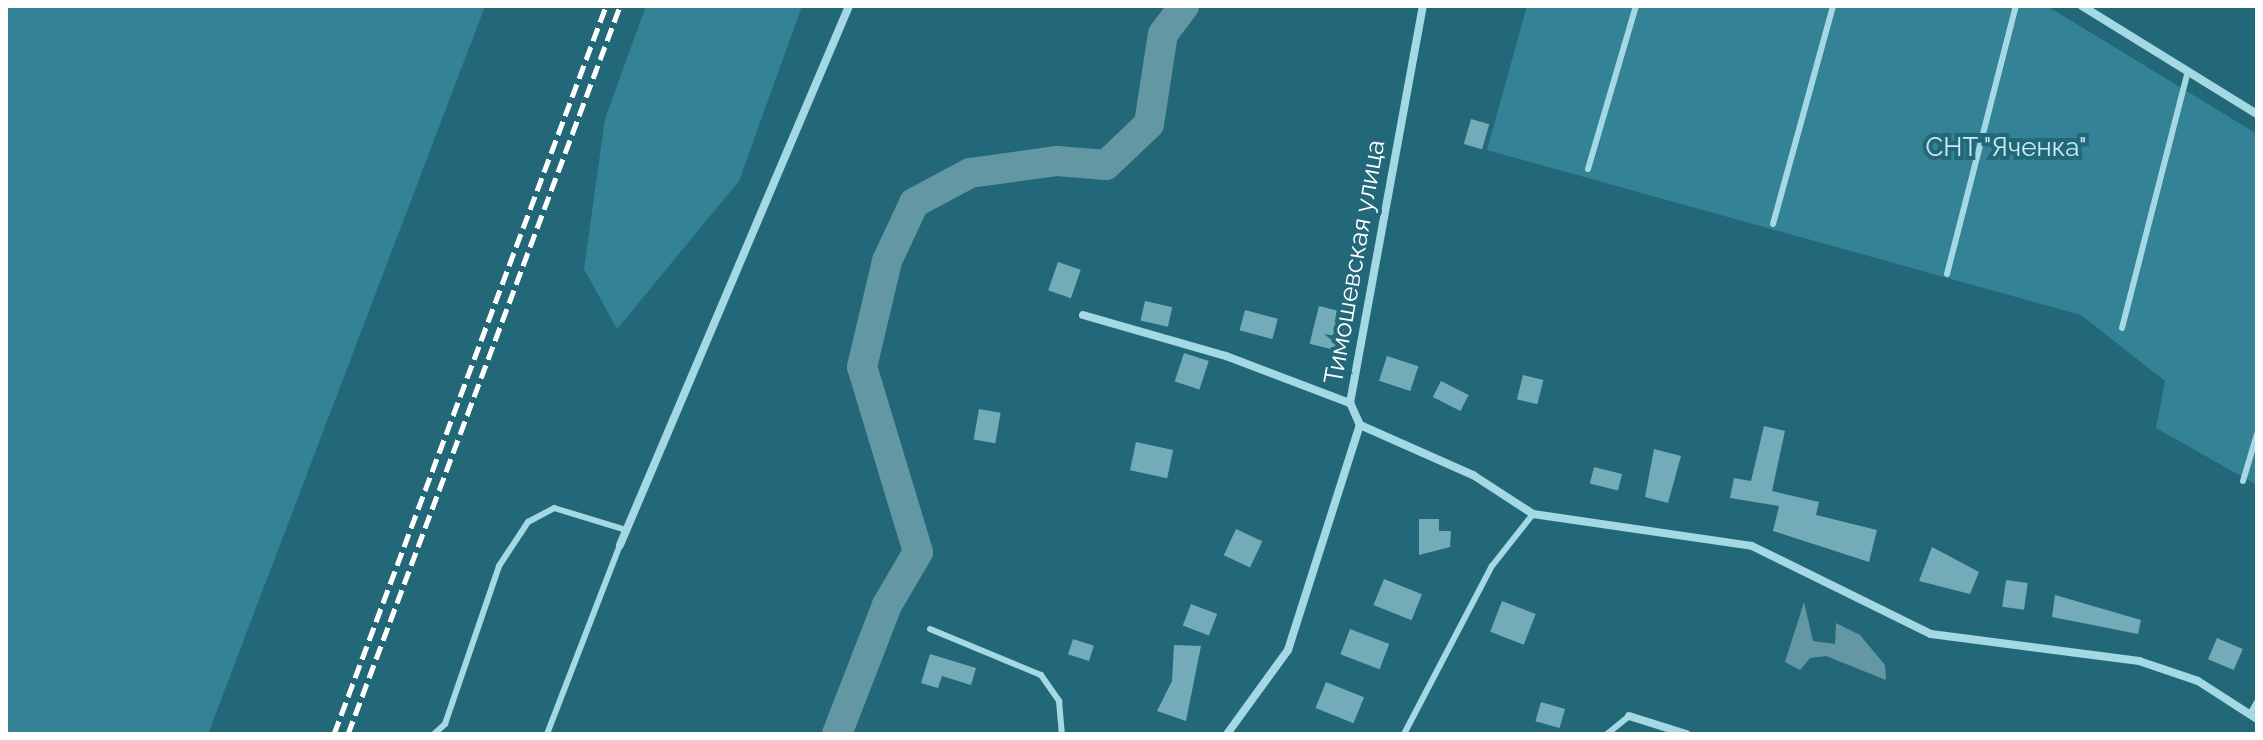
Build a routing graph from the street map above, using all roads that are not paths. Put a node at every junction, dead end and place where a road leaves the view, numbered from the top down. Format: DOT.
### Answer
graph roads {
  1 [pos="849,6"];
  2 [pos="1423,6"];
  3 [pos="1636,6"];
  4 [pos="1833,6"];
  5 [pos="2016,6"];
  6 [pos="2082,6"];
  7 [pos="2188,71"];
  8 [pos="2257,114"];
  9 [pos="1588,169"];
  10 [pos="1773,224"];
  11 [pos="1947,274"];
  12 [pos="1083,315"];
  13 [pos="2122,328"];
  14 [pos="1350,403"];
  15 [pos="1360,425"];
  16 [pos="2257,434"];
  17 [pos="2243,481"];
  18 [pos="1533,514"];
  19 [pos="626,530"];
  20 [pos="620,545"];
  21 [pos="930,629"];
  22 [pos="2257,702"];
  23 [pos="1629,716"];
  24 [pos="2253,716"];
  25 [pos="434,734"];
  26 [pos="547,734"];
  27 [pos="1062,734"];
  28 [pos="1227,734"];
  29 [pos="1404,734"];
  30 [pos="1607,734"];
  31 [pos="1686,734"];
  1 -- 19 [label="street"];
  2 -- 14 [label="street, Тимошевская улица"];
  3 -- 9 [label="lane"];
  4 -- 10 [label="lane"];
  5 -- 11 [label="lane"];
  6 -- 7 [label="street"];
  7 -- 8 [label="street"];
  7 -- 13 [label="lane"];
  12 -- 14 [label="street"];
  14 -- 15 [label="street, Тимошевская улица"];
  15 -- 18 [label="street"];
  15 -- 28 [label="street"];
  16 -- 17 [label="lane"];
  18 -- 24 [label="street"];
  18 -- 29 [label="lane"];
  19 -- 20 [label="street"];
  19 -- 25 [label="lane"];
  20 -- 26 [label="lane"];
  21 -- 27 [label="lane"];
  22 -- 24 [label="lane"];
  23 -- 30 [label="lane"];
  23 -- 31 [label="street"];
}
